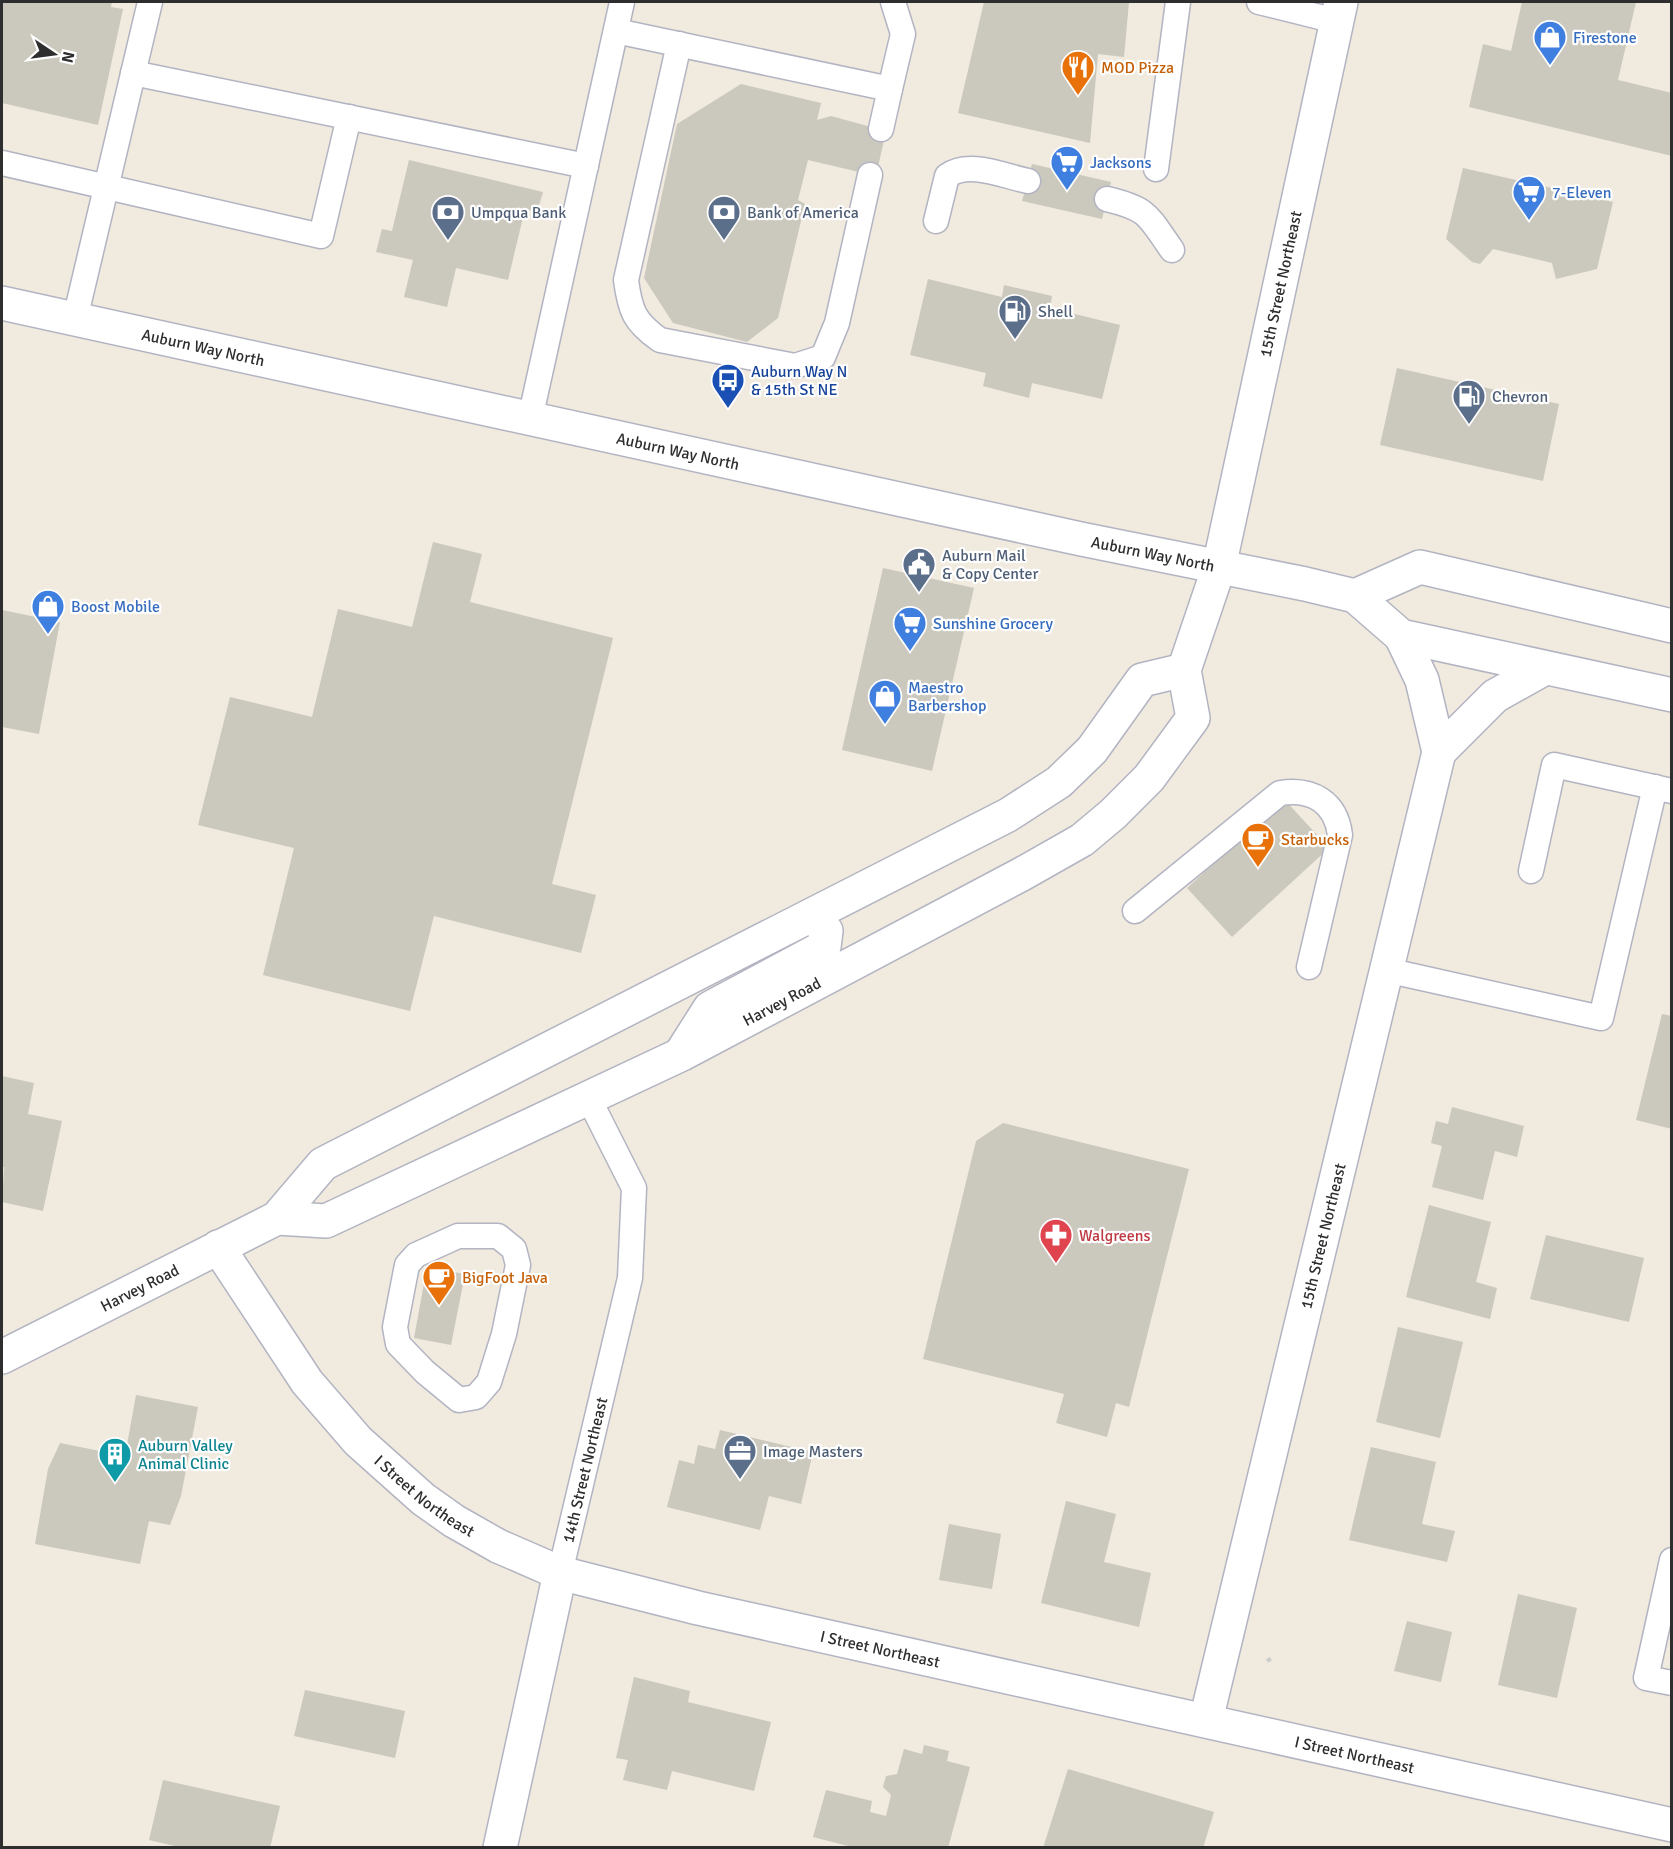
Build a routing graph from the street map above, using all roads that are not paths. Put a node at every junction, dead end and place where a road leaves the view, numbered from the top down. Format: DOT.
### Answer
graph roads {
  1 [pos="150,2"];
  2 [pos="622,2"];
  3 [pos="893,2"];
  4 [pos="1178,2"];
  5 [pos="1259,2"];
  6 [pos="1339,11"];
  7 [pos="616,31"];
  8 [pos="679,44"];
  9 [pos="133,73"];
  10 [pos="890,89"];
  11 [pos="349,117"];
  12 [pos="881,129"];
  13 [pos="2,164"];
  14 [pos="586,166"];
  15 [pos="1156,169"];
  16 [pos="870,175"];
  17 [pos="1028,181"];
  18 [pos="106,186"];
  19 [pos="1107,199"];
  20 [pos="936,220"];
  21 [pos="1172,250"];
  22 [pos="2,303"];
  23 [pos="75,319"];
  24 [pos="530,419"];
  25 [pos="1219,567"];
  26 [pos="1355,596"];
  27 [pos="1671,626"];
  28 [pos="1401,636"];
  29 [pos="1545,668"];
  30 [pos="1184,670"];
  31 [pos="1671,696"];
  32 [pos="1439,752"];
  33 [pos="1663,789"];
  34 [pos="1531,871"];
  35 [pos="1135,911"];
  36 [pos="814,915"];
  37 [pos="1309,966"];
  38 [pos="1386,970"];
  39 [pos="681,1054"];
  40 [pos="588,1097"];
  41 [pos="277,1218"];
  42 [pos="498,1236"];
  43 [pos="218,1247"];
  44 [pos="2,1357"];
  45 [pos="1671,1560"];
  46 [pos="560,1573"];
  47 [pos="1671,1683"];
  48 [pos="1206,1720"];
  49 [pos="1671,1825"];
  50 [pos="500,1848"];
  1 -- 9 [label="lane"];
  2 -- 7 [label="lane"];
  3 -- 10 [label="lane"];
  4 -- 15 [label="lane"];
  5 -- 6 [label="lane"];
  6 -- 25 [label="main road, 15th Street Northeast"];
  7 -- 8 [label="lane"];
  7 -- 14 [label="lane"];
  8 -- 10 [label="lane"];
  8 -- 16 [label="lane"];
  9 -- 11 [label="lane"];
  9 -- 18 [label="lane"];
  10 -- 12 [label="lane"];
  11 -- 14 [label="lane"];
  11 -- 18 [label="lane"];
  13 -- 18 [label="lane"];
  14 -- 24 [label="lane"];
  17 -- 20 [label="lane"];
  18 -- 23 [label="lane"];
  19 -- 21 [label="lane"];
  22 -- 23 [label="main road, Auburn Way North"];
  23 -- 24 [label="main road, Auburn Way North"];
  24 -- 25 [label="main road, Auburn Way North"];
  25 -- 26 [label="main road, Auburn Way North"];
  25 -- 30 [label="main road, Harvey Road"];
  26 -- 27 [label="main road"];
  26 -- 28 [label="main road, Auburn Way North"];
  28 -- 29 [label="main road, Auburn Way North"];
  28 -- 32 [label="main road, 15th Street Northeast"];
  29 -- 31 [label="main road, Auburn Way North"];
  29 -- 32 [label="main road"];
  30 -- 36 [label="main road, Harvey Road"];
  30 -- 39 [label="main road, Harvey Road"];
  32 -- 38 [label="main road, 15th Street Northeast"];
  33 -- 34 [label="lane"];
  33 -- 38 [label="lane"];
  35 -- 37 [label="lane"];
  36 -- 39 [label="main road"];
  36 -- 41 [label="main road, Harvey Road"];
  38 -- 48 [label="main road, 15th Street Northeast"];
  39 -- 40 [label="main road, Harvey Road"];
  40 -- 41 [label="main road, Harvey Road"];
  40 -- 46 [label="lane, 14th Street Northeast"];
  41 -- 43 [label="main road, Harvey Road"];
  42 -- 42 [label="lane"];
  43 -- 44 [label="main road, Harvey Road"];
  43 -- 46 [label="main road, I Street Northeast"];
  45 -- 47 [label="lane"];
  46 -- 48 [label="main road, I Street Northeast"];
  46 -- 50 [label="main road, 14th Street Northeast"];
  48 -- 49 [label="main road, I Street Northeast"];
}
